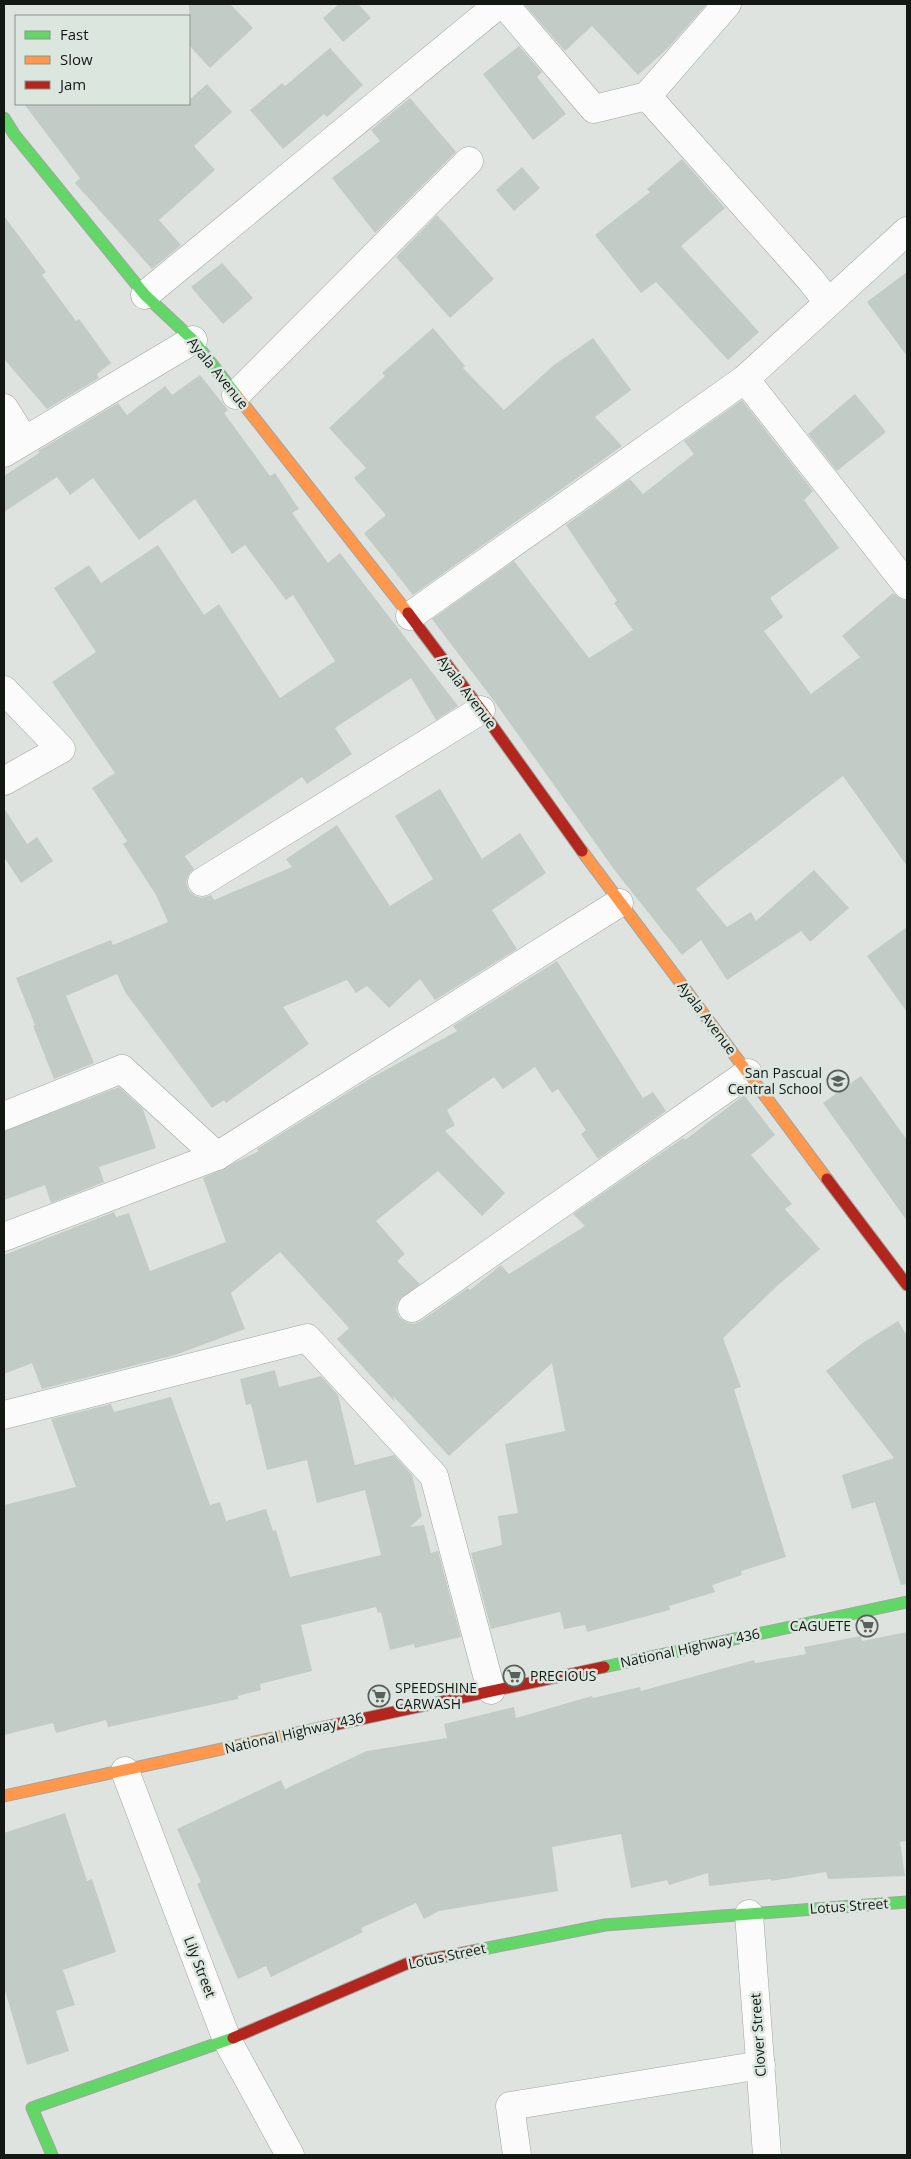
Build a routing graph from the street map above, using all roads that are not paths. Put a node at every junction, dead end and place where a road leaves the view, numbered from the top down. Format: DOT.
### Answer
graph roads {
  1 [pos="499,4"];
  2 [pos="504,4"];
  3 [pos="727,4"];
  4 [pos="647,96"];
  5 [pos="7,132"];
  6 [pos="470,161"];
  7 [pos="907,231"];
  8 [pos="146,295"];
  9 [pos="828,302"];
  10 [pos="193,340"];
  11 [pos="745,379"];
  12 [pos="236,395"];
  13 [pos="4,408"];
  14 [pos="14,447"];
  15 [pos="907,584"];
  16 [pos="410,616"];
  17 [pos="4,690"];
  18 [pos="481,710"];
  19 [pos="4,781"];
  20 [pos="202,882"];
  21 [pos="618,903"];
  22 [pos="748,1073"];
  23 [pos="4,1116"];
  24 [pos="217,1156"];
  25 [pos="4,1237"];
  26 [pos="907,1285"];
  27 [pos="412,1308"];
  28 [pos="4,1415"];
  29 [pos="907,1602"];
  30 [pos="490,1690"];
  31 [pos="125,1771"];
  32 [pos="4,1796"];
  33 [pos="907,1902"];
  34 [pos="749,1914"];
  35 [pos="227,2040"];
  36 [pos="761,2065"];
  37 [pos="52,2155"];
  38 [pos="290,2155"];
  39 [pos="517,2155"];
  40 [pos="767,2155"];
  1 -- 8 [label="street"];
  2 -- 4 [label="street"];
  3 -- 4 [label="street"];
  4 -- 9 [label="street"];
  5 -- 8 [label="street, Ayala Avenue"];
  6 -- 12 [label="street"];
  7 -- 9 [label="street"];
  8 -- 10 [label="street, Ayala Avenue"];
  9 -- 11 [label="street"];
  10 -- 12 [label="street, Ayala Avenue"];
  10 -- 14 [label="street"];
  11 -- 15 [label="street"];
  11 -- 16 [label="street"];
  12 -- 16 [label="street, Ayala Avenue"];
  13 -- 14 [label="street"];
  16 -- 18 [label="street, Ayala Avenue"];
  17 -- 19 [label="street"];
  18 -- 20 [label="street"];
  18 -- 21 [label="street, Ayala Avenue"];
  21 -- 22 [label="street, Ayala Avenue"];
  21 -- 24 [label="street"];
  22 -- 26 [label="street, Ayala Avenue"];
  22 -- 27 [label="street"];
  23 -- 24 [label="street"];
  24 -- 25 [label="street"];
  28 -- 30 [label="street"];
  29 -- 30 [label="street, National Highway 436"];
  30 -- 31 [label="street, National Highway 436"];
  31 -- 32 [label="street, National Highway 436"];
  31 -- 35 [label="street, Lily Street"];
  33 -- 34 [label="street, Lotus Street"];
  34 -- 35 [label="street, Lotus Street"];
  34 -- 36 [label="street, Clover Street"];
  35 -- 37 [label="street, Lotus Street"];
  35 -- 38 [label="street, Lily Street"];
  36 -- 39 [label="street"];
  36 -- 40 [label="street, Clover Street"];
}
